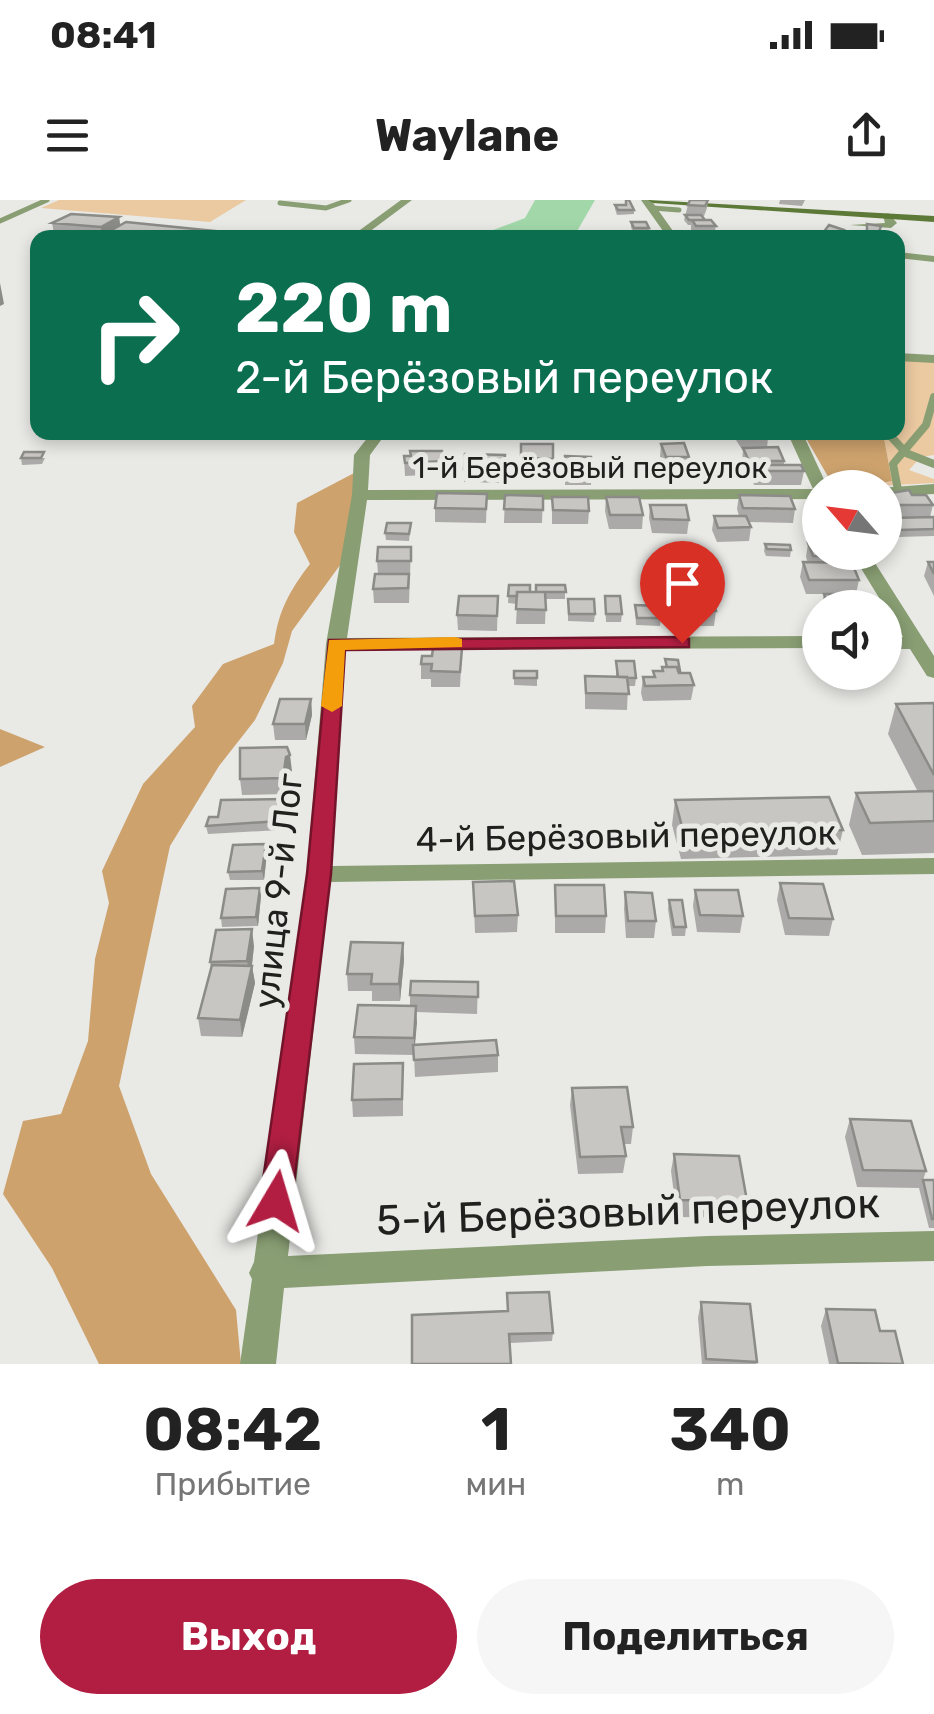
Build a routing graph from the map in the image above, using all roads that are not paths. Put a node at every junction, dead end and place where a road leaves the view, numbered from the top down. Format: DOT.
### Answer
graph roads {
  1 [pos="47,200"];
  2 [pos="350,200"];
  3 [pos="407,200"];
  4 [pos="280,203"];
  5 [pos="650,203"];
  6 [pos="678,210"];
  7 [pos="856,219"];
  8 [pos="934,220"];
  9 [pos="0,221"];
  10 [pos="365,230"];
  11 [pos="668,230"];
  12 [pos="852,230"];
  13 [pos="905,256"];
  14 [pos="934,259"];
  15 [pos="905,357"];
  16 [pos="934,359"];
  17 [pos="934,398"];
  18 [pos="374,440"];
  19 [pos="797,440"];
  20 [pos="894,440"];
  21 [pos="906,454"];
  22 [pos="934,464"];
  23 [pos="811,470"];
  24 [pos="893,470"];
  25 [pos="934,489"];
  26 [pos="902,490"];
  27 [pos="802,491"];
  28 [pos="360,495"];
  29 [pos="871,570"];
  30 [pos="802,642"];
  31 [pos="902,643"];
  32 [pos="915,643"];
  33 [pos="336,644"];
  34 [pos="934,672"];
  35 [pos="934,866"];
  36 [pos="319,874"];
  37 [pos="934,1246"];
  38 [pos="266,1273"];
  39 [pos="258,1364"];
  1 -- 9 [label="lane"];
  2 -- 4 [label="lane"];
  3 -- 10 [label="street"];
  5 -- 6 [label="lane"];
  5 -- 7 [label="main road"];
  5 -- 11 [label="street"];
  7 -- 8 [label="main road"];
  7 -- 12 [label="street"];
  13 -- 14 [label="street"];
  15 -- 16 [label="street"];
  17 -- 21 [label="lane"];
  18 -- 28 [label="street, улица 9-й Лог"];
  19 -- 23 [label="street"];
  20 -- 21 [label="lane"];
  21 -- 22 [label="lane"];
  21 -- 24 [label="lane"];
  25 -- 26 [label="street"];
  27 -- 28 [label="street, 1-й Берёзовый переулок"];
  28 -- 33 [label="street, улица 9-й Лог"];
  29 -- 32 [label="street"];
  30 -- 33 [label="street"];
  31 -- 32 [label="street"];
  32 -- 34 [label="street"];
  33 -- 36 [label="street, улица 9-й Лог"];
  35 -- 36 [label="street, 4-й Берёзовый переулок"];
  36 -- 38 [label="street, улица 9-й Лог"];
  37 -- 38 [label="street, 5-й Берёзовый переулок"];
  38 -- 39 [label="street, улица 9-й Лог"];
}
